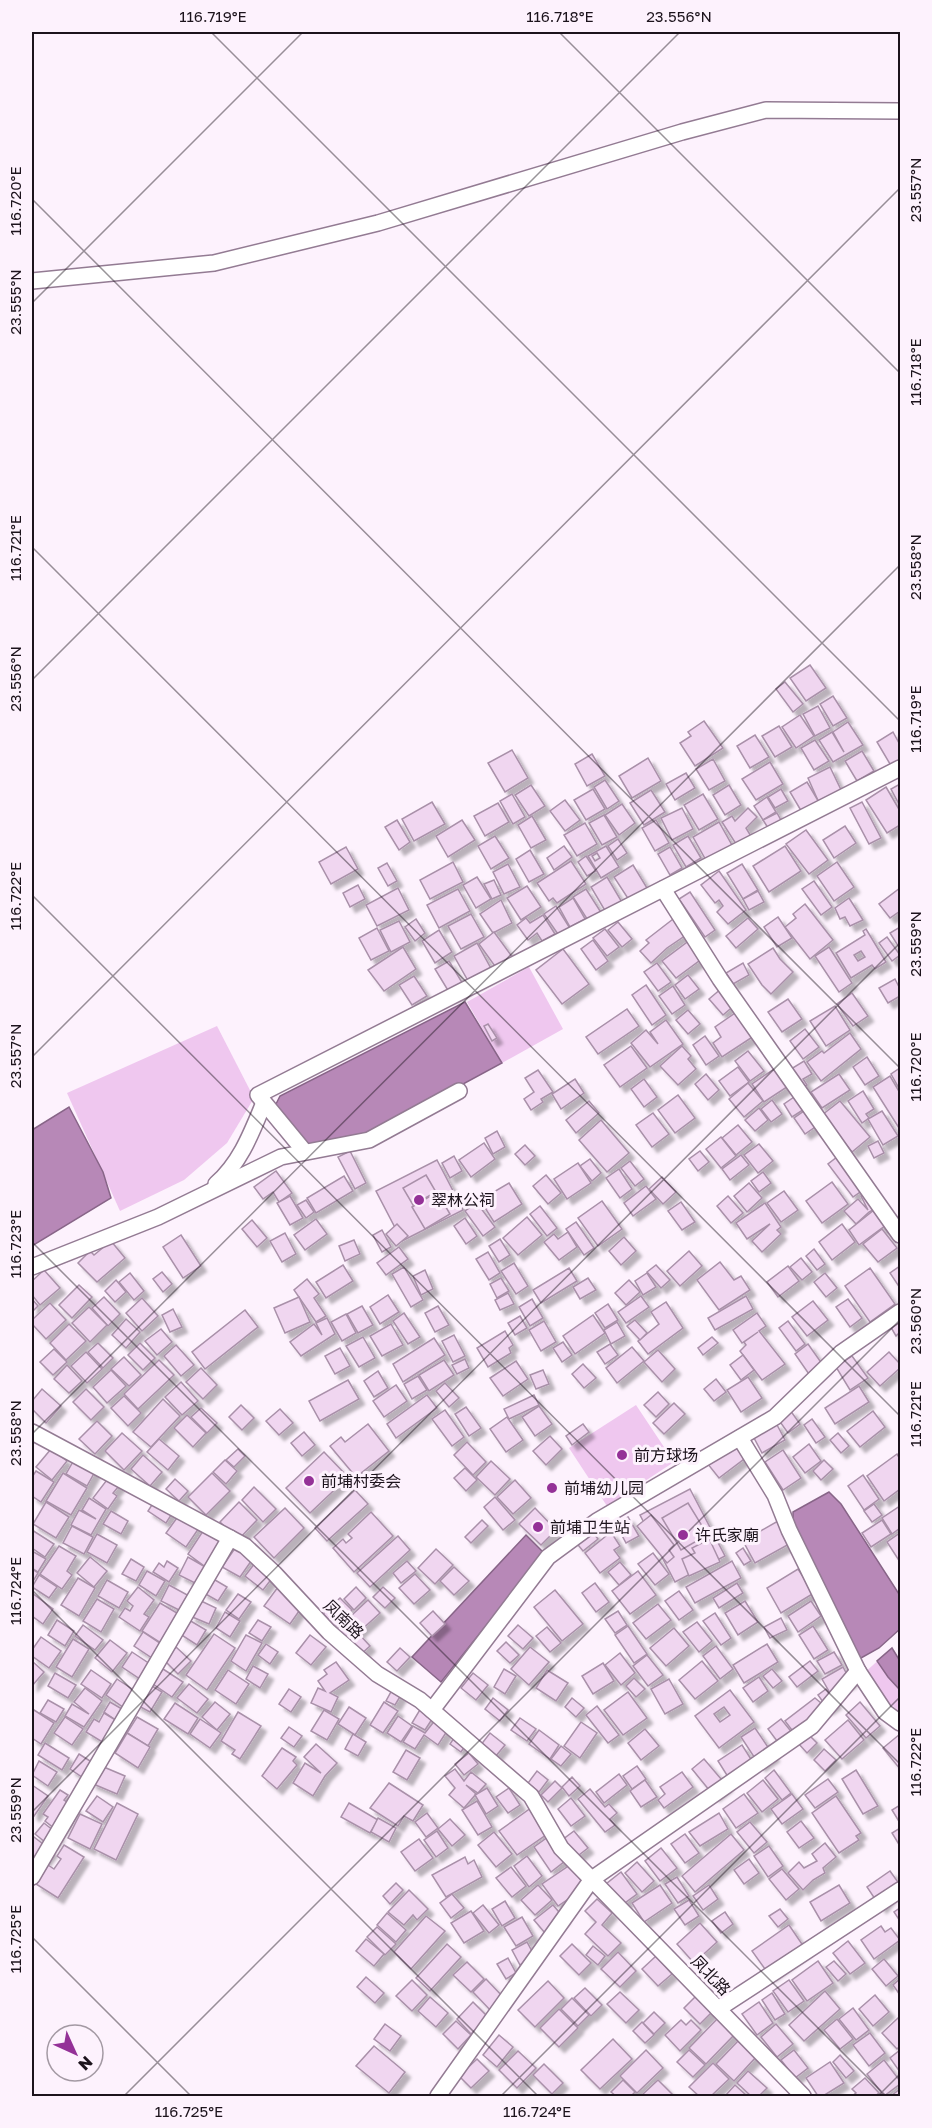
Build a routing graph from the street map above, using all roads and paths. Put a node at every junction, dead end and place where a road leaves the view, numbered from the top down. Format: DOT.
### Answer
graph roads {
  1 [pos="900,111"];
  2 [pos="32,281"];
  3 [pos="900,768"];
  4 [pos="663,889"];
  5 [pos="459,1091"];
  6 [pos="263,1105"];
  7 [pos="305,1152"];
  8 [pos="203,1195"];
  9 [pos="900,1235"];
  10 [pos="32,1267"];
  11 [pos="900,1312"];
  12 [pos="32,1432"];
  13 [pos="740,1438"];
  14 [pos="230,1538"];
  15 [pos="858,1671"];
  16 [pos="432,1710"];
  17 [pos="900,1723"];
  18 [pos="32,1877"];
  19 [pos="592,1879"];
  20 [pos="900,1890"];
  21 [pos="718,2009"];
  22 [pos="438,2097"];
  23 [pos="803,2097"];
  1 -- 2 [label="street"];
  3 -- 4 [label="street"];
  4 -- 7 [label="street"];
  4 -- 9 [label="street"];
  5 -- 7 [label="street"];
  6 -- 8 [label="street"];
  7 -- 8 [label="street"];
  8 -- 10 [label="street"];
  11 -- 13 [label="street"];
  12 -- 14 [label="street, 凤南路"];
  13 -- 15 [label="street"];
  13 -- 16 [label="street"];
  14 -- 16 [label="street, 凤南路"];
  14 -- 18 [label="street"];
  15 -- 17 [label="street"];
  15 -- 19 [label="street"];
  16 -- 19 [label="street, 凤南路"];
  19 -- 21 [label="street, 凤北路"];
  19 -- 22 [label="street"];
  20 -- 21 [label="street"];
  21 -- 23 [label="street, 凤北路"];
}
